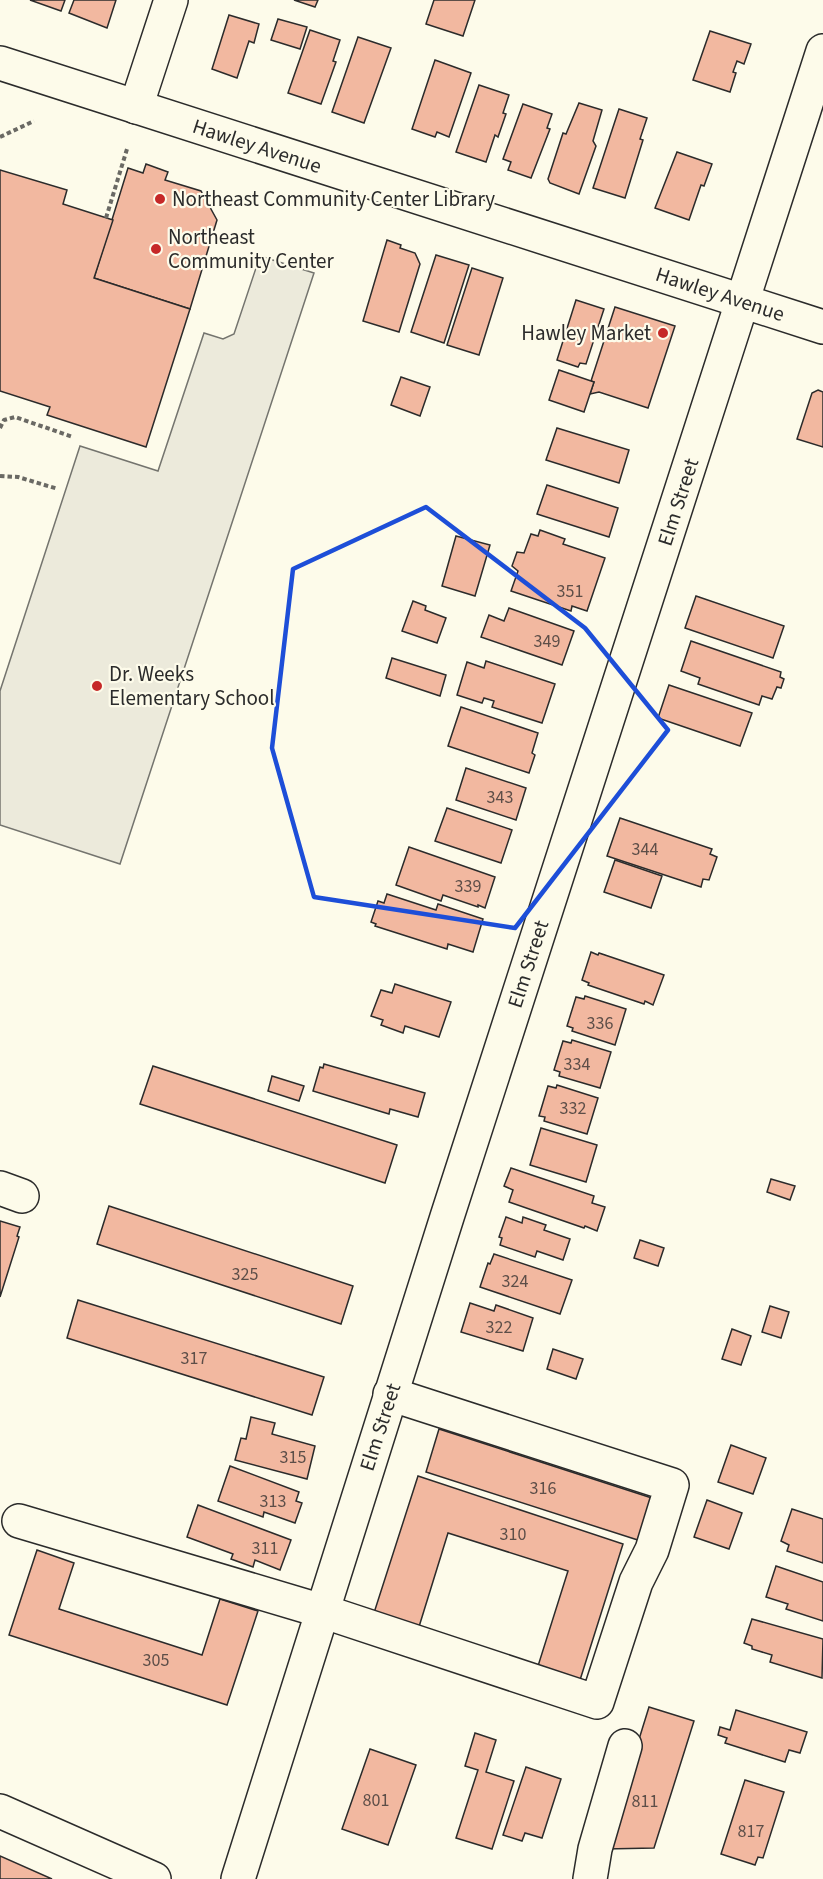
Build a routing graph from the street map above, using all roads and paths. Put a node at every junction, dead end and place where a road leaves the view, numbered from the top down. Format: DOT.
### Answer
graph roads {
  1 [pos="171,0"];
  2 [pos="823,51"];
  3 [pos="0,63"];
  4 [pos="136,107"];
  5 [pos="34,121"];
  6 [pos="0,137"];
  7 [pos="127,149"];
  8 [pos="106,218"];
  9 [pos="744,300"];
  10 [pos="823,327"];
  11 [pos="0,428"];
  12 [pos="73,437"];
  13 [pos="0,476"];
  14 [pos="58,489"];
  15 [pos="390,1394"];
  16 [pos="19,1521"];
  17 [pos="322,1611"];
  18 [pos="626,1746"];
  19 [pos="0,1811"];
  20 [pos="154,1879"];
  21 [pos="237,1879"];
  22 [pos="590,1879"];
  1 -- 4 [label="street"];
  2 -- 9 [label="street, Elm Street"];
  3 -- 4 [label="street, Hawley Avenue"];
  4 -- 9 [label="street, Hawley Avenue"];
  5 -- 6 [label="path"];
  7 -- 8 [label="path"];
  9 -- 10 [label="street, Hawley Avenue"];
  9 -- 15 [label="street, Elm Street"];
  11 -- 12 [label="path"];
  13 -- 14 [label="path"];
  15 -- 17 [label="street, Elm Street"];
  15 -- 17 [label="street"];
  16 -- 17 [label="street"];
  17 -- 21 [label="street, Elm Street"];
  18 -- 22 [label="street"];
  19 -- 20 [label="street"];
}
